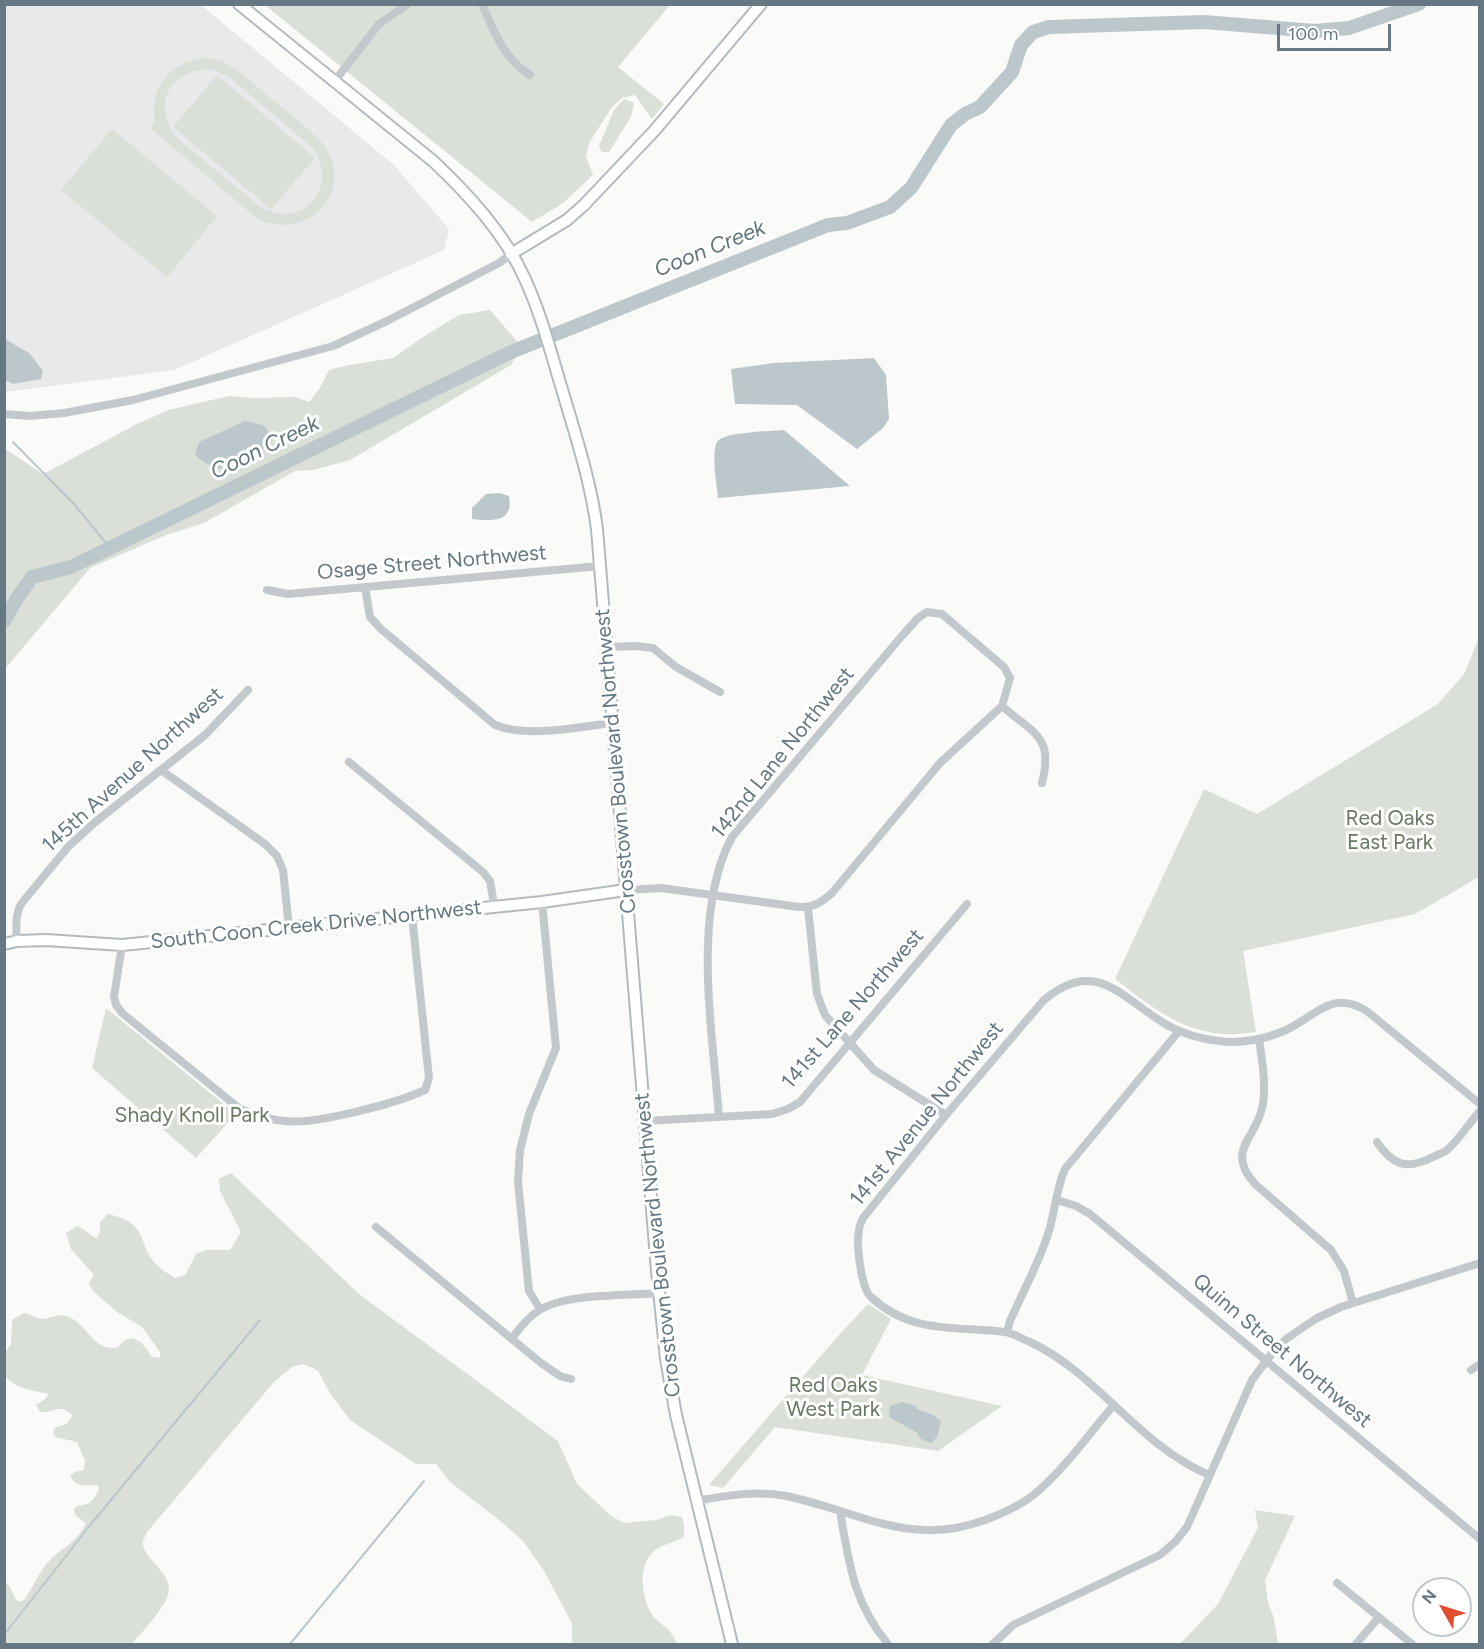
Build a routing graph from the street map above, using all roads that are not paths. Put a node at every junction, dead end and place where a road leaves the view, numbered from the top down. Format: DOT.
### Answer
graph roads {
  1 [pos="239,4"];
  2 [pos="408,4"];
  3 [pos="482,4"];
  4 [pos="761,4"];
  5 [pos="530,75"];
  6 [pos="334,82"];
  7 [pos="512,254"];
  8 [pos="4,414"];
  9 [pos="600,566"];
  10 [pos="365,587"];
  11 [pos="267,590"];
  12 [pos="608,647"];
  13 [pos="248,690"];
  14 [pos="720,692"];
  15 [pos="1002,706"];
  16 [pos="613,723"];
  17 [pos="349,762"];
  18 [pos="161,770"];
  19 [pos="1042,783"];
  20 [pos="626,890"];
  21 [pos="714,894"];
  22 [pos="542,902"];
  23 [pos="967,904"];
  24 [pos="495,905"];
  25 [pos="808,908"];
  26 [pos="412,916"];
  27 [pos="289,928"];
  28 [pos="17,942"];
  29 [pos="4,944"];
  30 [pos="122,945"];
  31 [pos="1179,1031"];
  32 [pos="1259,1039"];
  33 [pos="849,1044"];
  34 [pos="1479,1104"];
  35 [pos="1479,1111"];
  36 [pos="946,1115"];
  37 [pos="719,1117"];
  38 [pos="645,1121"];
  39 [pos="1377,1142"];
  40 [pos="1057,1200"];
  41 [pos="376,1227"];
  42 [pos="1479,1263"];
  43 [pos="659,1293"];
  44 [pos="1353,1303"];
  45 [pos="540,1309"];
  46 [pos="1007,1332"];
  47 [pos="512,1338"];
  48 [pos="1266,1361"];
  49 [pos="1479,1364"];
  50 [pos="1471,1370"];
  51 [pos="571,1379"];
  52 [pos="1113,1406"];
  53 [pos="1209,1475"];
  54 [pos="695,1501"];
  55 [pos="840,1511"];
  56 [pos="1479,1539"];
  57 [pos="1337,1582"];
  58 [pos="1378,1617"];
  59 [pos="732,1644"];
  60 [pos="888,1644"];
  61 [pos="993,1644"];
  62 [pos="1356,1644"];
  63 [pos="1412,1644"];
  1 -- 6 [label="street, Crosstown Boulevard Northwest"];
  2 -- 6 [label="street"];
  3 -- 5 [label="street"];
  4 -- 7 [label="street"];
  6 -- 7 [label="street, Crosstown Boulevard Northwest"];
  7 -- 8 [label="street"];
  7 -- 9 [label="street, Crosstown Boulevard Northwest"];
  9 -- 10 [label="street, Osage Street Northwest"];
  9 -- 12 [label="street, Crosstown Boulevard Northwest"];
  10 -- 11 [label="street, Osage Street Northwest"];
  10 -- 16 [label="street"];
  12 -- 14 [label="street"];
  12 -- 16 [label="street, Crosstown Boulevard Northwest"];
  13 -- 18 [label="street, 145th Avenue Northwest"];
  15 -- 19 [label="street"];
  15 -- 21 [label="street, 142nd Lane Northwest"];
  15 -- 25 [label="street"];
  16 -- 20 [label="street, Crosstown Boulevard Northwest"];
  17 -- 24 [label="street"];
  18 -- 27 [label="street"];
  18 -- 28 [label="street, 145th Avenue Northwest"];
  20 -- 21 [label="street"];
  20 -- 22 [label="street, South Coon Creek Drive Northwest"];
  20 -- 38 [label="street, Crosstown Boulevard Northwest"];
  21 -- 25 [label="street"];
  21 -- 37 [label="street, 142nd Lane Northwest"];
  22 -- 24 [label="street, South Coon Creek Drive Northwest"];
  22 -- 45 [label="street"];
  23 -- 33 [label="street, 141st Lane Northwest"];
  24 -- 26 [label="street, South Coon Creek Drive Northwest"];
  25 -- 33 [label="street"];
  26 -- 27 [label="street, South Coon Creek Drive Northwest"];
  26 -- 30 [label="street"];
  27 -- 30 [label="street, South Coon Creek Drive Northwest"];
  28 -- 29 [label="street, South Coon Creek Drive Northwest"];
  28 -- 30 [label="street, South Coon Creek Drive Northwest"];
  31 -- 32 [label="street"];
  31 -- 36 [label="street, 141st Avenue Northwest"];
  31 -- 40 [label="street"];
  32 -- 34 [label="street"];
  32 -- 44 [label="street"];
  33 -- 36 [label="street"];
  33 -- 37 [label="street, 141st Lane Northwest"];
  35 -- 39 [label="street"];
  36 -- 46 [label="street, 141st Avenue Northwest"];
  37 -- 38 [label="street, 141st Lane Northwest"];
  38 -- 43 [label="street, Crosstown Boulevard Northwest"];
  40 -- 46 [label="street"];
  40 -- 48 [label="street, Quinn Street Northwest"];
  41 -- 47 [label="street"];
  42 -- 44 [label="street"];
  43 -- 45 [label="street"];
  43 -- 54 [label="street, Crosstown Boulevard Northwest"];
  44 -- 48 [label="street"];
  45 -- 47 [label="street"];
  46 -- 52 [label="street"];
  47 -- 51 [label="street"];
  48 -- 53 [label="street"];
  48 -- 56 [label="street, Quinn Street Northwest"];
  49 -- 50 [label="street"];
  52 -- 53 [label="street"];
  52 -- 55 [label="street"];
  53 -- 61 [label="street"];
  54 -- 55 [label="street"];
  54 -- 59 [label="street, Crosstown Boulevard Northwest"];
  55 -- 60 [label="street"];
  57 -- 58 [label="street"];
  58 -- 62 [label="street"];
  58 -- 63 [label="street"];
}
